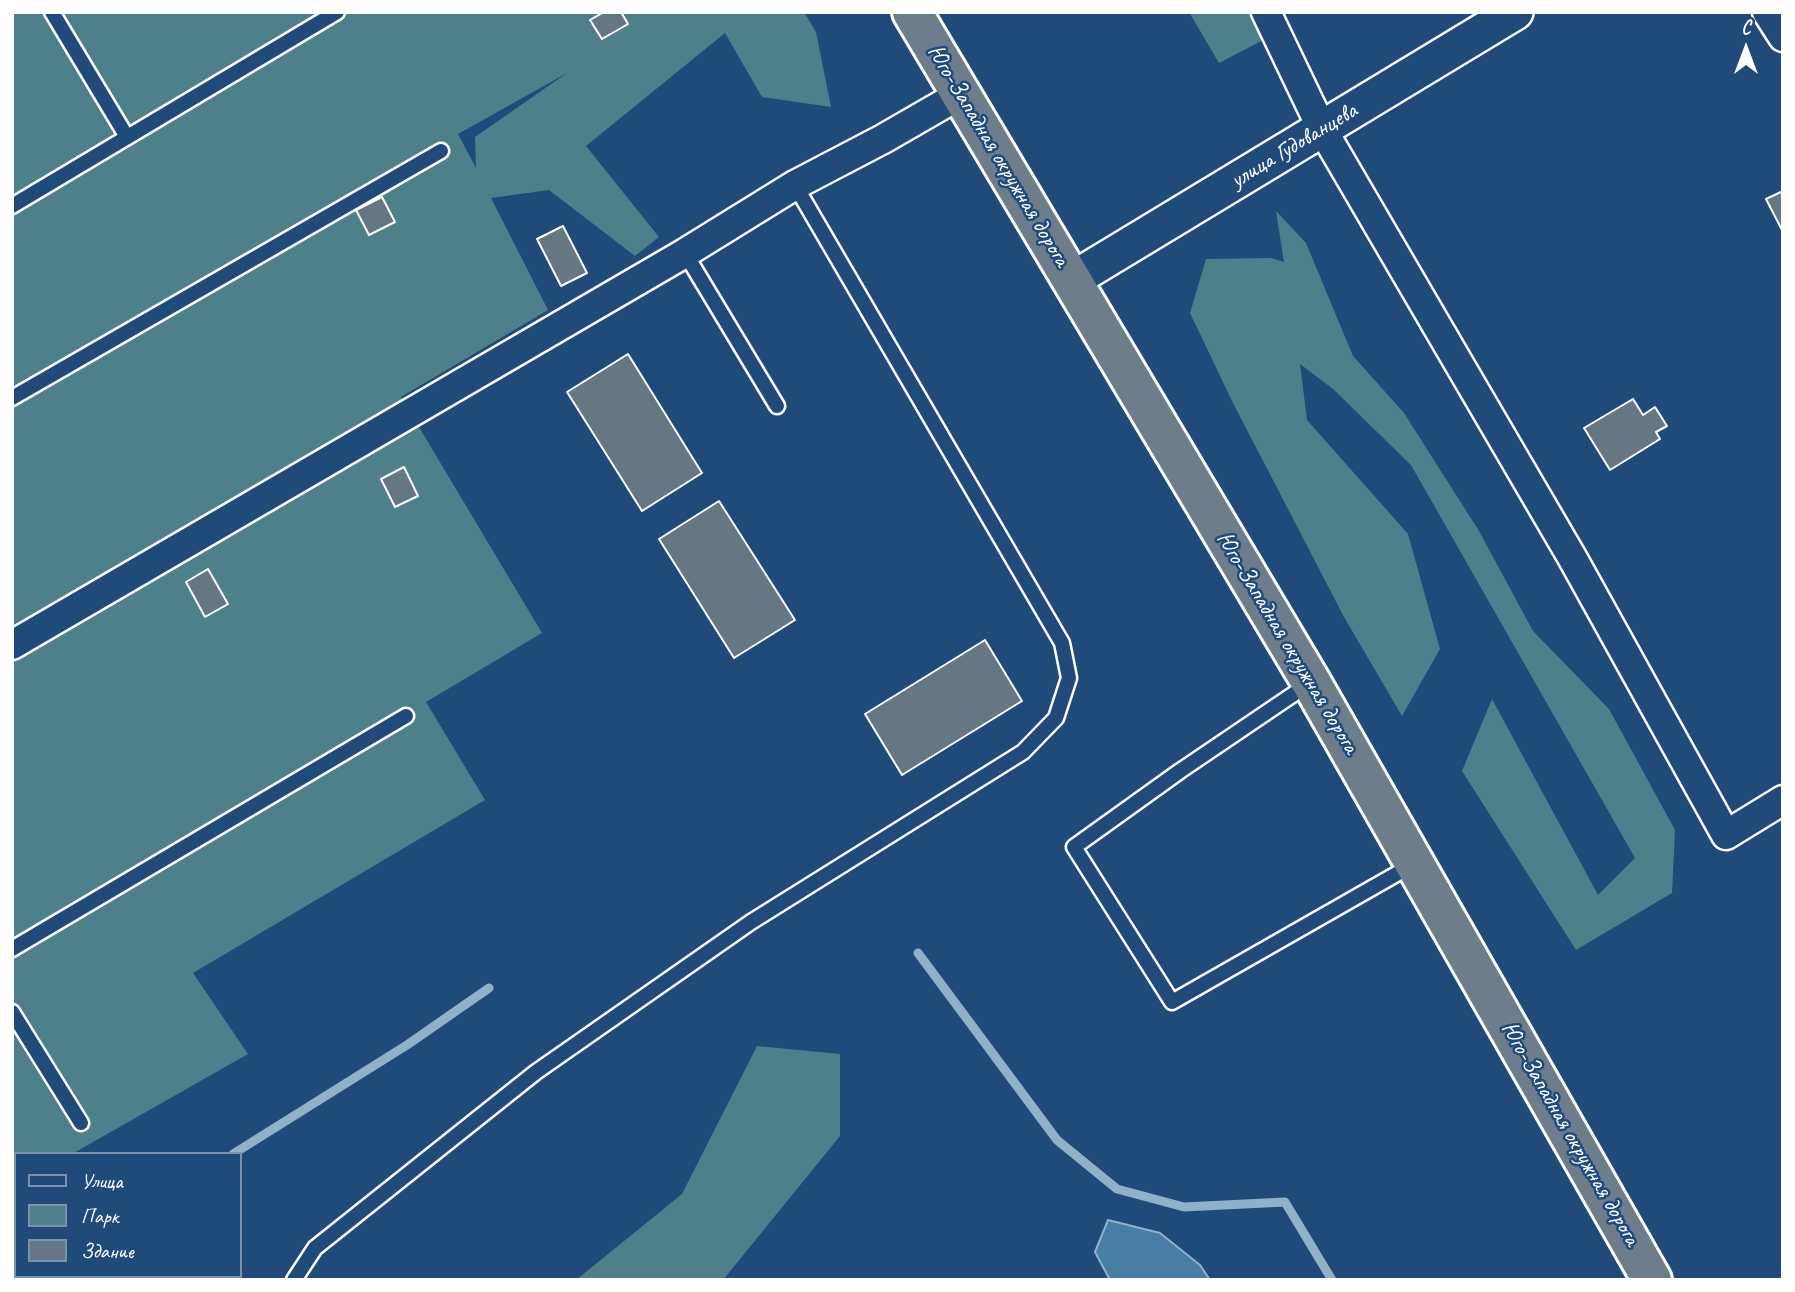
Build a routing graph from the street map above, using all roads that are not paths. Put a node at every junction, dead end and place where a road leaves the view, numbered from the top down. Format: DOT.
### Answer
graph roads {
  1 [pos="52,12"];
  2 [pos="337,12"];
  3 [pos="912,12"];
  4 [pos="1266,12"];
  5 [pos="1515,12"];
  6 [pos="1767,12"];
  7 [pos="1783,37"];
  8 [pos="961,94"];
  9 [pos="1322,129"];
  10 [pos="127,138"];
  11 [pos="441,150"];
  12 [pos="795,185"];
  13 [pos="12,206"];
  14 [pos="685,253"];
  15 [pos="1072,280"];
  16 [pos="12,398"];
  17 [pos="777,406"];
  18 [pos="12,645"];
  19 [pos="1311,682"];
  20 [pos="406,716"];
  21 [pos="1783,800"];
  22 [pos="1416,863"];
  23 [pos="12,948"];
  24 [pos="12,1012"];
  25 [pos="81,1122"];
  26 [pos="294,1280"];
  27 [pos="1653,1280"];
  1 -- 10 [label="lane"];
  2 -- 10 [label="lane"];
  3 -- 8 [label="highway, Юго-Западная окружная дорога"];
  4 -- 9 [label="street"];
  5 -- 9 [label="street, улица Гудованцева"];
  6 -- 7 [label="street"];
  8 -- 12 [label="street"];
  8 -- 15 [label="highway, Юго-Западная окружная дорога"];
  9 -- 15 [label="street, улица Гудованцева"];
  9 -- 21 [label="street"];
  10 -- 13 [label="lane"];
  11 -- 16 [label="lane"];
  12 -- 14 [label="street"];
  12 -- 26 [label="lane"];
  14 -- 17 [label="lane"];
  14 -- 18 [label="street"];
  15 -- 19 [label="highway, Юго-Западная окружная дорога"];
  19 -- 22 [label="highway, Юго-Западная окружная дорога"];
  19 -- 22 [label="lane"];
  20 -- 23 [label="lane"];
  22 -- 27 [label="highway, Юго-Западная окружная дорога"];
  24 -- 25 [label="lane"];
}
